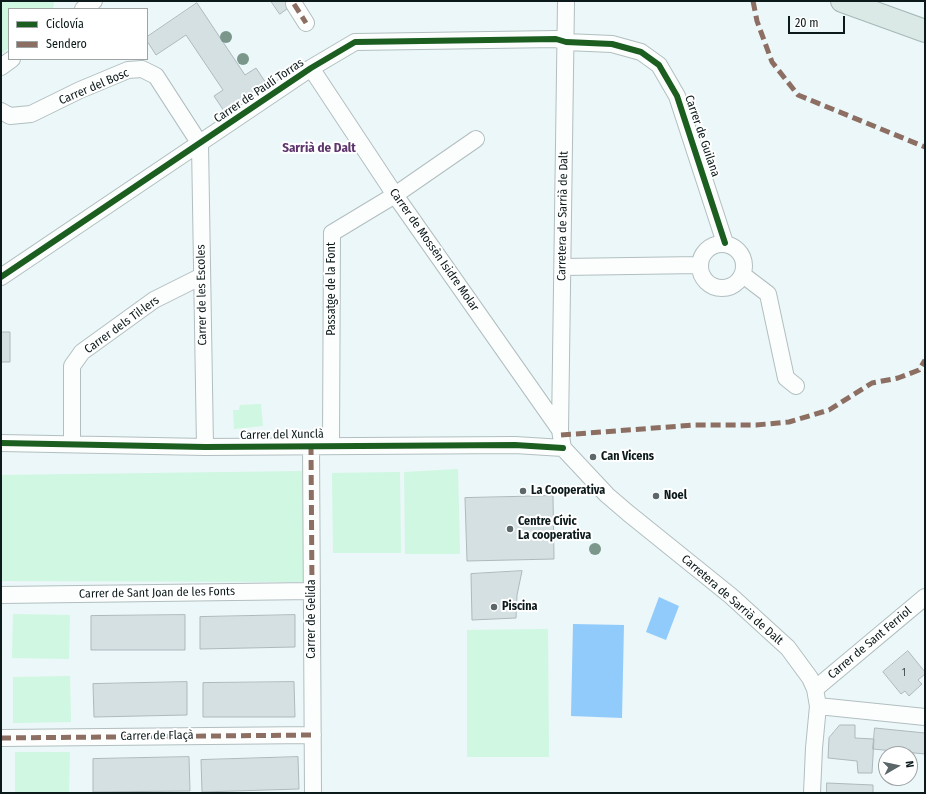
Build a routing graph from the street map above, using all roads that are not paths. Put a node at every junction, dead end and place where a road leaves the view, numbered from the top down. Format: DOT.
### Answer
graph roads {
  1 [pos="94,1"];
  2 [pos="566,1"];
  3 [pos="842,1"];
  4 [pos="294,4"];
  5 [pos="84,8"];
  6 [pos="306,23"];
  7 [pos="925,31"];
  8 [pos="566,42"];
  9 [pos="11,60"];
  10 [pos="1,67"];
  11 [pos="311,68"];
  12 [pos="1,111"];
  13 [pos="476,139"];
  14 [pos="200,144"];
  15 [pos="395,195"];
  16 [pos="725,243"];
  17 [pos="699,265"];
  18 [pos="562,267"];
  19 [pos="743,275"];
  20 [pos="202,276"];
  21 [pos="1,277"];
  22 [pos="796,386"];
  23 [pos="560,430"];
  24 [pos="1,443"];
  25 [pos="72,443"];
  26 [pos="311,445"];
  27 [pos="331,445"];
  28 [pos="205,447"];
  29 [pos="563,448"];
  30 [pos="312,591"];
  31 [pos="1,595"];
  32 [pos="925,597"];
  33 [pos="815,688"];
  34 [pos="818,706"];
  35 [pos="925,717"];
  36 [pos="313,735"];
  37 [pos="1,738"];
  38 [pos="313,793"];
  39 [pos="812,793"];
  1 -- 5 [label="street"];
  2 -- 8 [label="street, Carretera de Sarrià de Dalt"];
  3 -- 7 [label="highway"];
  4 -- 6 [label="street"];
  8 -- 11 [label="street, Carrer de Paulí Torras"];
  8 -- 16 [label="street, Carrer de Guilana"];
  8 -- 18 [label="street, Carretera de Sarrià de Dalt"];
  9 -- 10 [label="street"];
  11 -- 14 [label="street, Carrer de Paulí Torras"];
  11 -- 15 [label="street, Carrer de Mossèn Isidre Molar"];
  12 -- 14 [label="street, Carrer del Bosc"];
  13 -- 15 [label="street, Passatge de la Font"];
  14 -- 20 [label="street, Carrer de les Escoles"];
  14 -- 21 [label="street, Carrer de Paulí Torras"];
  15 -- 23 [label="street, Carrer de Mossèn Isidre Molar"];
  15 -- 27 [label="street, Passatge de la Font"];
  16 -- 17 [label="street"];
  16 -- 19 [label="street"];
  17 -- 18 [label="street"];
  17 -- 19 [label="street"];
  18 -- 23 [label="street, Carretera de Sarrià de Dalt"];
  19 -- 22 [label="street"];
  20 -- 25 [label="street, Carrer dels Til·lers"];
  20 -- 28 [label="street, Carrer de les Escoles"];
  23 -- 29 [label="street, Carretera de Sarrià de Dalt"];
  24 -- 25 [label="street, Carrer del Xunclà"];
  25 -- 28 [label="street, Carrer del Xunclà"];
  26 -- 27 [label="street, Carrer del Xunclà"];
  26 -- 28 [label="street, Carrer del Xunclà"];
  26 -- 30 [label="street, Carrer de Gelida"];
  27 -- 29 [label="street, Carrer del Xunclà"];
  29 -- 33 [label="street, Carretera de Sarrià de Dalt"];
  30 -- 31 [label="street, Carrer de Sant Joan de les Fonts"];
  30 -- 36 [label="street, Carrer de Gelida"];
  32 -- 33 [label="street, Carrer de Sant Ferriol"];
  33 -- 34 [label="street, Carretera de Sarrià de Dalt"];
  34 -- 35 [label="street"];
  34 -- 39 [label="street, Carretera de Sarrià de Dalt"];
  36 -- 37 [label="street, Carrer de Flaçà"];
  36 -- 38 [label="street, Carrer de Gelida"];
}
